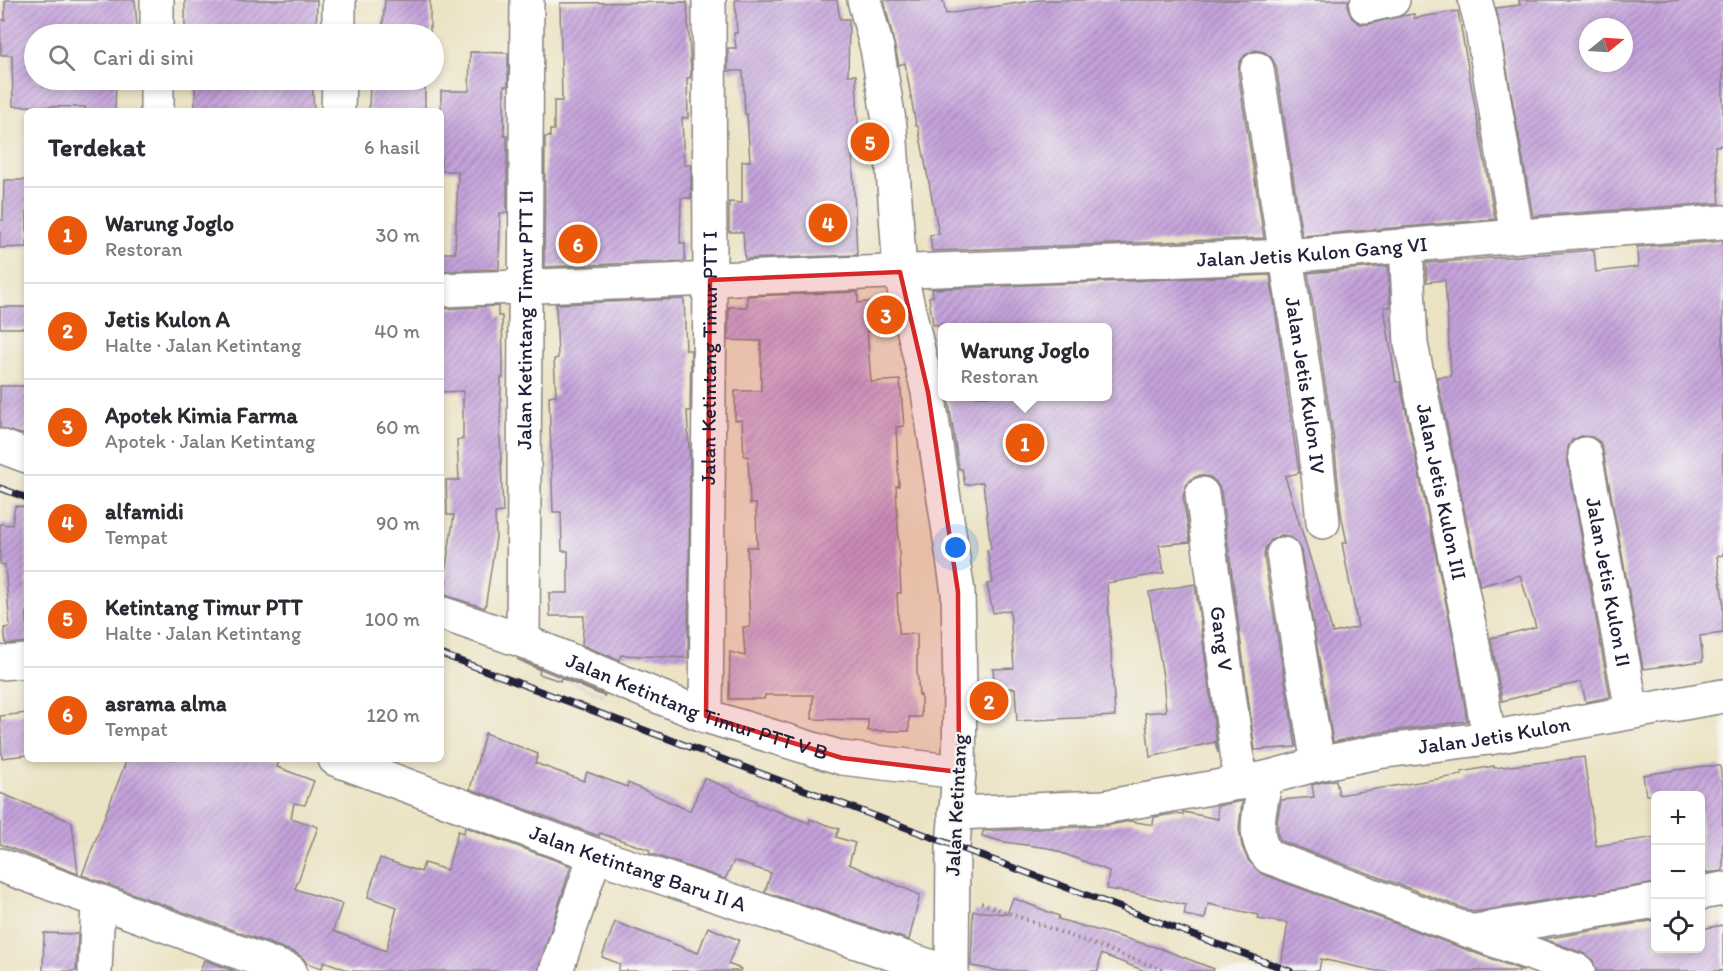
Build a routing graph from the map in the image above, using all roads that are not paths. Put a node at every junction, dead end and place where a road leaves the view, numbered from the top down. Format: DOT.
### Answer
graph roads {
  1 [pos="157,0"];
  2 [pos="339,0"];
  3 [pos="528,0"];
  4 [pos="709,0"];
  5 [pos="864,0"];
  6 [pos="1475,0"];
  7 [pos="157,24"];
  8 [pos="339,24"];
  9 [pos="1257,69"];
  10 [pos="157,90"];
  11 [pos="339,90"];
  12 [pos="157,108"];
  13 [pos="338,108"];
  14 [pos="1723,222"];
  15 [pos="1517,236"];
  16 [pos="1406,245"];
  17 [pos="1286,256"];
  18 [pos="900,272"];
  19 [pos="710,280"];
  20 [pos="525,287"];
  21 [pos="444,290"];
  22 [pos="0,446"];
  23 [pos="1585,454"];
  24 [pos="24,455"];
  25 [pos="1202,494"];
  26 [pos="1323,522"];
  27 [pos="1283,554"];
  28 [pos="444,614"];
  29 [pos="523,641"];
  30 [pos="1723,696"];
  31 [pos="1632,711"];
  32 [pos="706,716"];
  33 [pos="1489,738"];
  34 [pos="343,762"];
  35 [pos="1318,764"];
  36 [pos="959,772"];
  37 [pos="1254,780"];
  38 [pos="955,813"];
  39 [pos="595,855"];
  40 [pos="0,865"];
  41 [pos="1723,889"];
  42 [pos="1705,892"];
  43 [pos="98,902"];
  44 [pos="1651,902"];
  45 [pos="1473,931"];
  46 [pos="95,971"];
  47 [pos="290,971"];
  48 [pos="556,971"];
  49 [pos="944,971"];
  50 [pos="952,971"];
  51 [pos="1578,971"];
  1 -- 7 [label="street"];
  2 -- 8 [label="street"];
  3 -- 20 [label="street, Jalan Ketintang Timur PTT II"];
  4 -- 19 [label="street, Jalan Ketintang Timur PTT I"];
  5 -- 18 [label="street, Jalan Ketintang"];
  6 -- 15 [label="street"];
  9 -- 17 [label="street, Jalan Jetis Kulon IV"];
  10 -- 12 [label="street"];
  11 -- 13 [label="street"];
  14 -- 15 [label="street, Jalan Jetis Kulon Gang VI"];
  15 -- 16 [label="street, Jalan Jetis Kulon Gang VI"];
  16 -- 17 [label="street, Jalan Jetis Kulon Gang VI"];
  16 -- 33 [label="street, Jalan Jetis Kulon III"];
  17 -- 18 [label="street, Jalan Jetis Kulon Gang VI"];
  17 -- 26 [label="street, Jalan Jetis Kulon IV"];
  18 -- 19 [label="street, Jalan Jetis Kulon Gang VI"];
  18 -- 36 [label="street, Jalan Ketintang"];
  19 -- 20 [label="street, Jalan Jetis Kulon Gang VI"];
  19 -- 32 [label="street, Jalan Ketintang Timur PTT I"];
  20 -- 21 [label="street, Jalan Jetis Kulon Gang VI"];
  20 -- 29 [label="street, Jalan Ketintang Timur PTT II"];
  22 -- 24 [label="street"];
  23 -- 31 [label="street, Jalan Jetis Kulon II"];
  25 -- 37 [label="street, Gang V"];
  27 -- 35 [label="street"];
  28 -- 29 [label="street, Jalan Ketintang Timur PTT V B"];
  29 -- 32 [label="street, Jalan Ketintang Timur PTT V B"];
  30 -- 31 [label="street, Jalan Jetis Kulon"];
  31 -- 33 [label="street, Jalan Jetis Kulon"];
  32 -- 36 [label="street, Jalan Ketintang Timur PTT V B"];
  33 -- 35 [label="street, Jalan Jetis Kulon"];
  34 -- 39 [label="street, Jalan Ketintang Baru II A"];
  35 -- 37 [label="street, Jalan Jetis Kulon"];
  36 -- 38 [label="street, Jalan Ketintang"];
  37 -- 38 [label="street, Jalan Jetis Kulon"];
  37 -- 45 [label="street"];
  38 -- 50 [label="street, Jalan Ketintang"];
  39 -- 48 [label="street"];
  39 -- 49 [label="street, Jalan Ketintang Baru II A"];
  40 -- 43 [label="street"];
  41 -- 42 [label="street"];
  43 -- 46 [label="street"];
  43 -- 47 [label="street"];
  44 -- 45 [label="street"];
  45 -- 51 [label="street"];
}
